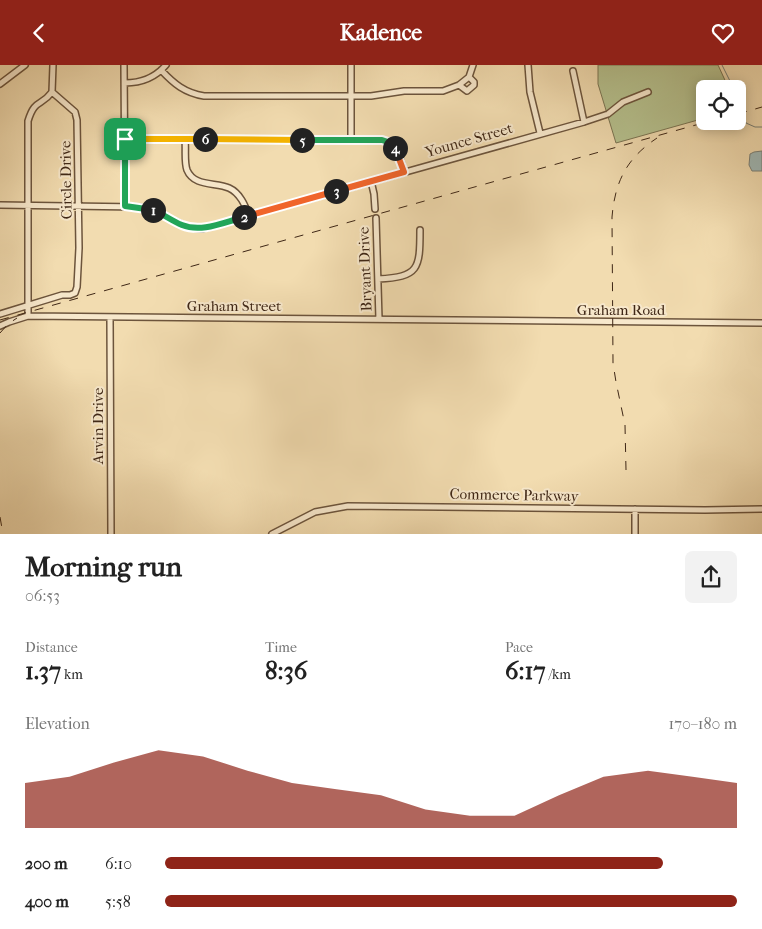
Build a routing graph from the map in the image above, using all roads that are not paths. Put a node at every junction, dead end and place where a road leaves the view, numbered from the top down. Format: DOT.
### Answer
graph roads {
  1 [pos="16,65"];
  2 [pos="25,65"];
  3 [pos="53,65"];
  4 [pos="124,65"];
  5 [pos="166,65"];
  6 [pos="351,65"];
  7 [pos="473,65"];
  8 [pos="528,65"];
  9 [pos="161,70"];
  10 [pos="573,71"];
  11 [pos="16,72"];
  12 [pos="469,77"];
  13 [pos="125,83"];
  14 [pos="0,84"];
  15 [pos="459,85"];
  16 [pos="52,92"];
  17 [pos="648,92"];
  18 [pos="351,96"];
  19 [pos="584,122"];
  20 [pos="540,133"];
  21 [pos="125,139"];
  22 [pos="185,139"];
  23 [pos="351,140"];
  24 [pos="404,172"];
  25 [pos="371,181"];
  26 [pos="0,205"];
  27 [pos="27,205"];
  28 [pos="125,206"];
  29 [pos="79,207"];
  30 [pos="375,209"];
  31 [pos="249,216"];
  32 [pos="376,218"];
  33 [pos="420,230"];
  34 [pos="378,279"];
  35 [pos="27,305"];
  36 [pos="0,314"];
  37 [pos="28,316"];
  38 [pos="110,318"];
  39 [pos="379,319"];
  40 [pos="480,321"];
  41 [pos="762,323"];
  42 [pos="0,326"];
  43 [pos="636,509"];
  44 [pos="762,509"];
  45 [pos="111,534"];
  46 [pos="272,534"];
  47 [pos="635,534"];
  1 -- 11 [label="street"];
  2 -- 11 [label="street"];
  3 -- 16 [label="street"];
  4 -- 13 [label="street"];
  5 -- 9 [label="street"];
  6 -- 18 [label="street"];
  7 -- 12 [label="street"];
  8 -- 20 [label="street"];
  9 -- 13 [label="street"];
  9 -- 18 [label="street"];
  10 -- 19 [label="street"];
  11 -- 14 [label="street"];
  12 -- 15 [label="street"];
  12 -- 15 [label="street"];
  13 -- 21 [label="street"];
  15 -- 18 [label="street"];
  16 -- 27 [label="street"];
  16 -- 29 [label="street, Circle Drive"];
  17 -- 19 [label="street, Younce Street"];
  18 -- 23 [label="street"];
  19 -- 20 [label="street, Younce Street"];
  20 -- 24 [label="street, Younce Street"];
  21 -- 22 [label="street"];
  21 -- 28 [label="street"];
  22 -- 23 [label="street"];
  22 -- 31 [label="street"];
  23 -- 24 [label="street"];
  24 -- 25 [label="street, Younce Street"];
  25 -- 30 [label="street, Bryant Drive"];
  25 -- 31 [label="street, Younce Street"];
  26 -- 27 [label="street, Younce Street"];
  27 -- 29 [label="street, Younce Street"];
  27 -- 35 [label="street"];
  28 -- 29 [label="street, Younce Street"];
  28 -- 31 [label="street, Younce Street"];
  29 -- 35 [label="street, Circle Drive"];
  32 -- 34 [label="street, Bryant Drive"];
  33 -- 34 [label="street"];
  34 -- 39 [label="street, Bryant Drive"];
  35 -- 36 [label="street"];
  35 -- 37 [label="street"];
  37 -- 38 [label="street, Graham Street"];
  37 -- 42 [label="street, Graham Street"];
  38 -- 39 [label="street, Graham Street"];
  38 -- 45 [label="street, Arvin Drive"];
  39 -- 40 [label="street, Graham Street"];
  40 -- 41 [label="street, Graham Road"];
  43 -- 44 [label="street, Commerce Parkway"];
  43 -- 46 [label="street, Commerce Parkway"];
  43 -- 47 [label="street"];
}
